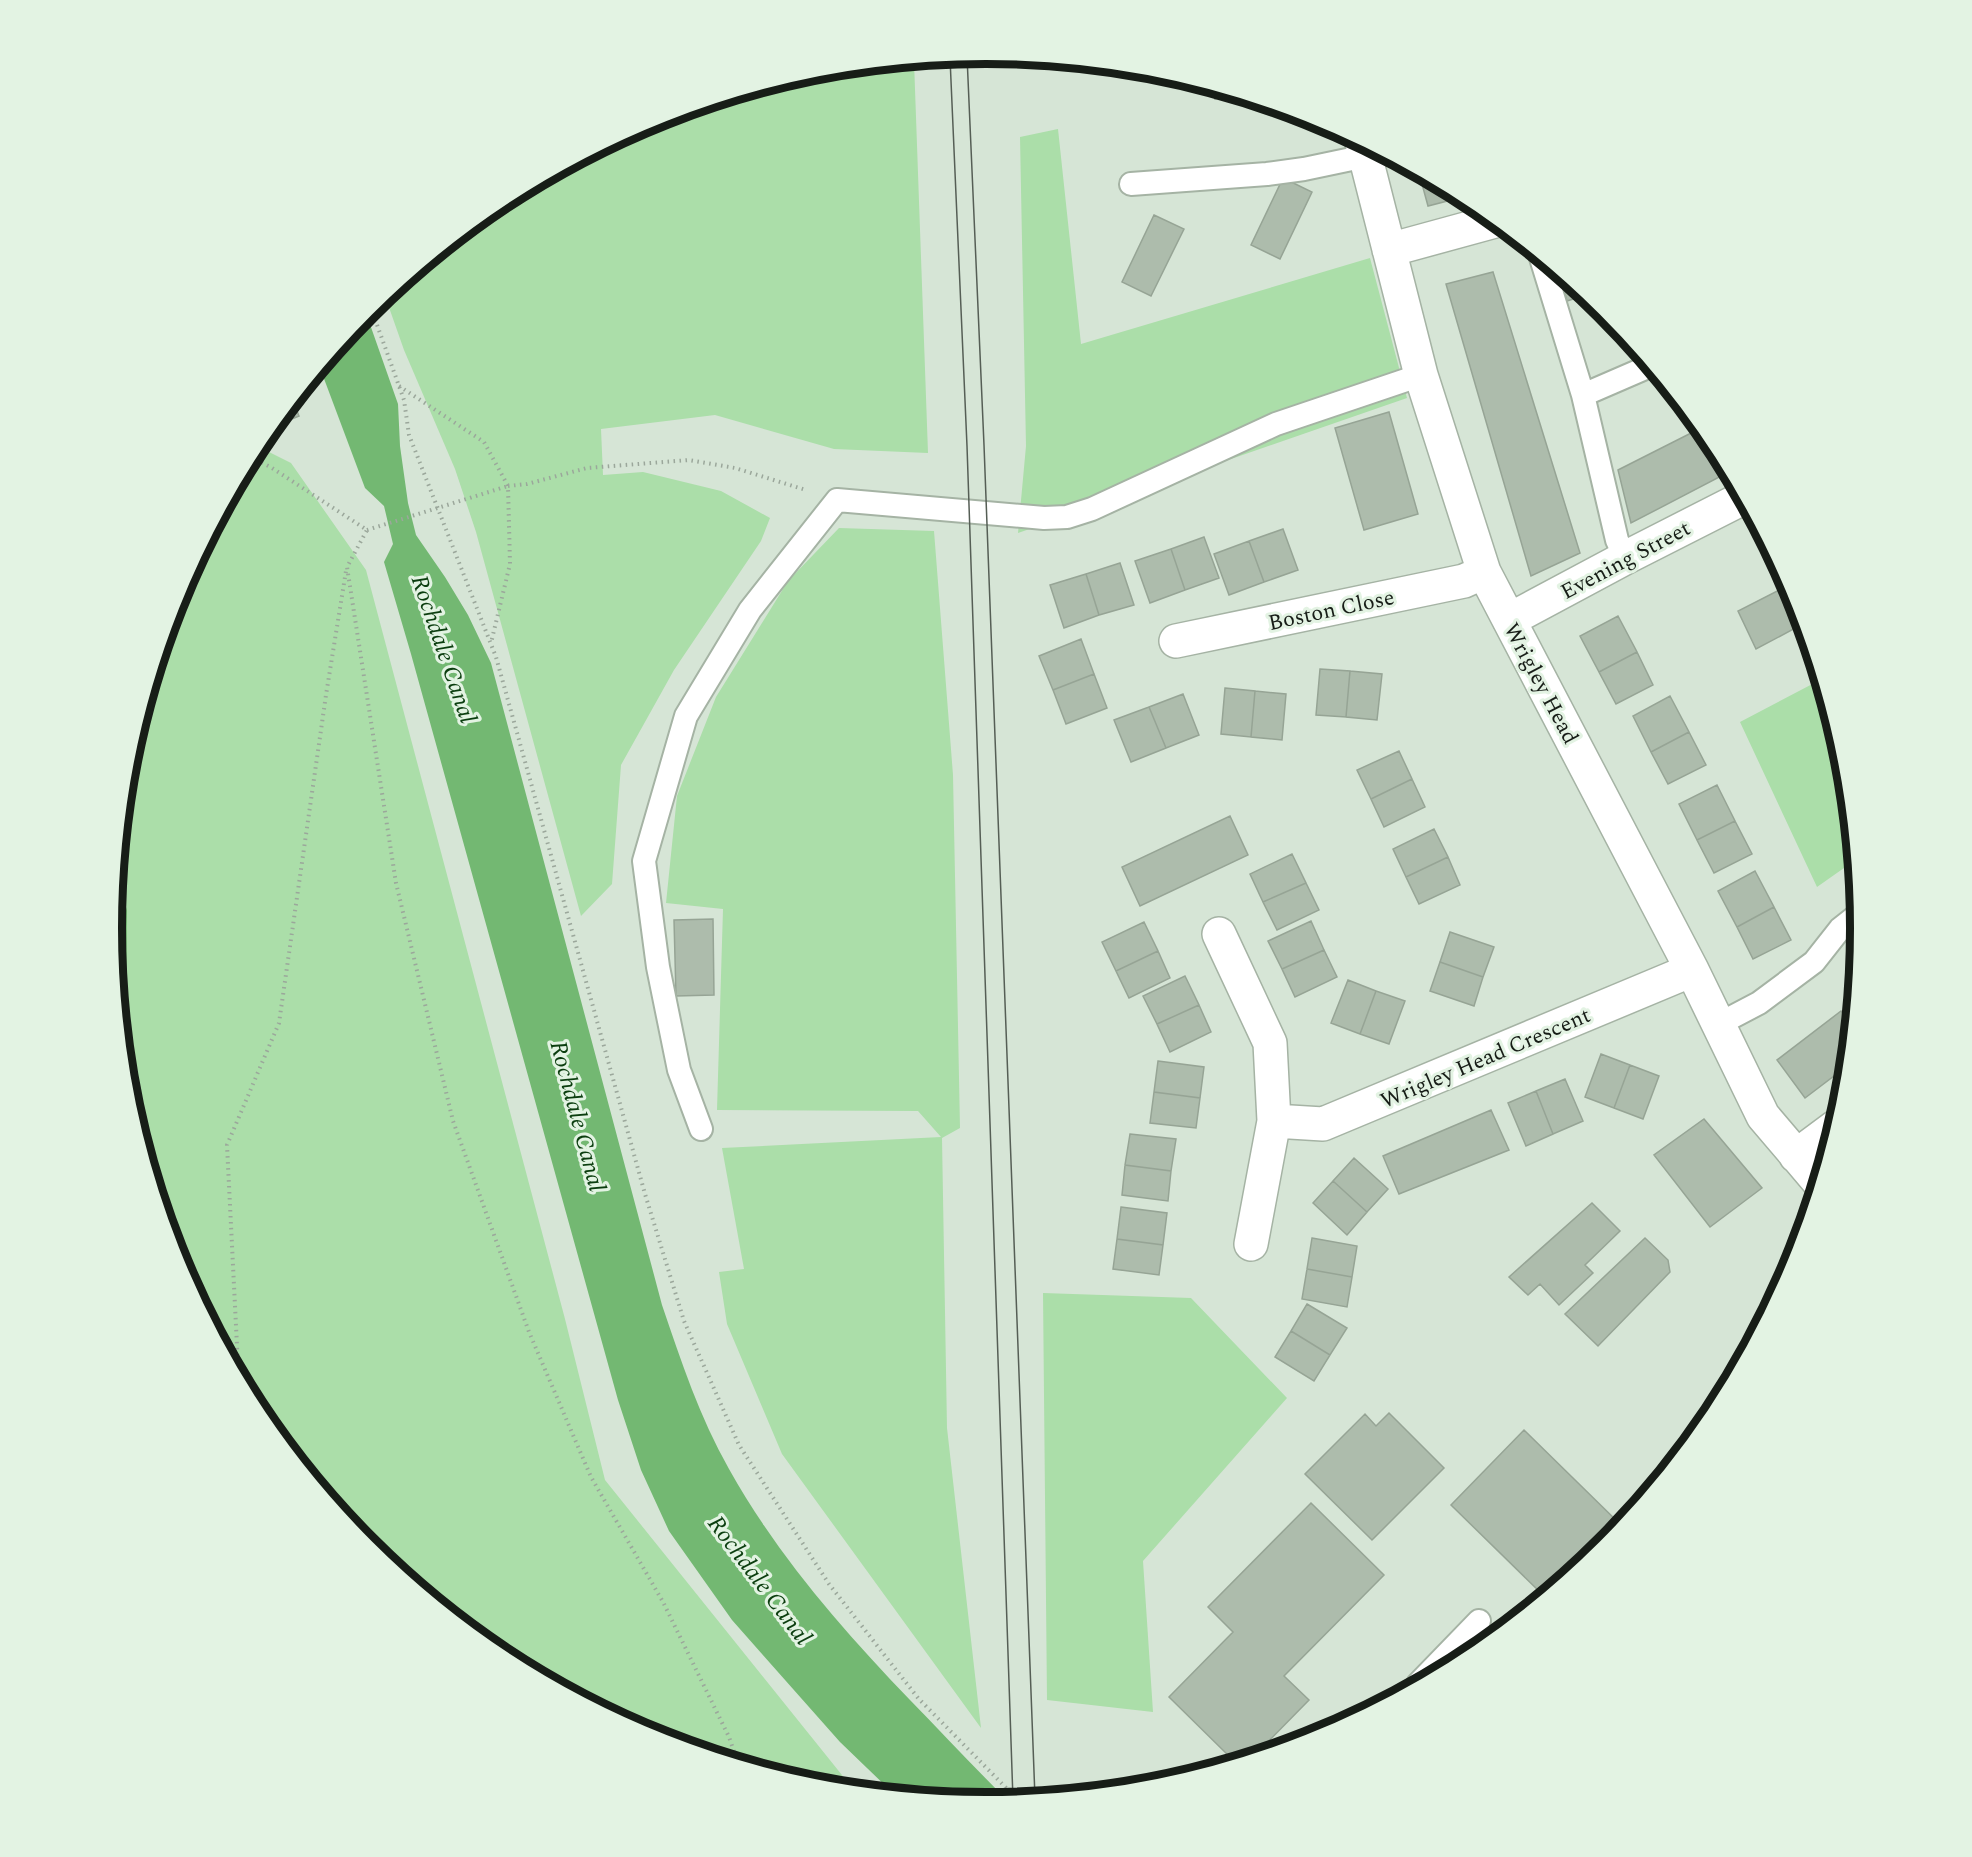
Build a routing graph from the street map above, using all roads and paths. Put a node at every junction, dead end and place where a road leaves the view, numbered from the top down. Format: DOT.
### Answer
graph roads {
  1 [pos="1360,150"];
  2 [pos="1365,153"];
  3 [pos="1131,184"];
  4 [pos="1485,224"];
  5 [pos="1389,250"];
  6 [pos="1545,270"];
  7 [pos="375,318"];
  8 [pos="1644,369"];
  9 [pos="1421,375"];
  10 [pos="399,386"];
  11 [pos="1583,395"];
  12 [pos="260,461"];
  13 [pos="508,486"];
  14 [pos="837,500"];
  15 [pos="1736,501"];
  16 [pos="367,530"];
  17 [pos="1625,558"];
  18 [pos="347,567"];
  19 [pos="1484,572"];
  20 [pos="1509,620"];
  21 [pos="1176,641"];
  22 [pos="490,643"];
  23 [pos="1850,921"];
  24 [pos="1219,934"];
  25 [pos="1692,970"];
  26 [pos="1719,1024"];
  27 [pos="1274,1121"];
  28 [pos="701,1129"];
  29 [pos="1825,1135"];
  30 [pos="1796,1156"];
  31 [pos="1814,1176"];
  32 [pos="1251,1244"];
  33 [pos="238,1359"];
  34 [pos="1479,1621"];
  35 [pos="1435,1666"];
  36 [pos="735,1755"];
  37 [pos="1010,1792"];
  1 -- 3 [label="lane"];
  2 -- 5 [label="street, Wrigley Head"];
  4 -- 5 [label="street"];
  5 -- 9 [label="street, Wrigley Head"];
  6 -- 11 [label="lane"];
  7 -- 10 [label="path"];
  8 -- 11 [label="lane"];
  9 -- 14 [label="lane"];
  9 -- 19 [label="street, Wrigley Head"];
  10 -- 13 [label="path"];
  10 -- 22 [label="path"];
  11 -- 17 [label="lane"];
  12 -- 16 [label="path"];
  13 -- 14 [label="path"];
  13 -- 16 [label="path, bridge"];
  13 -- 22 [label="path"];
  14 -- 28 [label="lane"];
  15 -- 17 [label="street, Evening Street"];
  16 -- 18 [label="path"];
  17 -- 20 [label="street, Evening Street"];
  18 -- 33 [label="path"];
  18 -- 36 [label="path"];
  19 -- 20 [label="street, Wrigley Head"];
  19 -- 21 [label="street, Boston Close"];
  20 -- 25 [label="street, Wrigley Head"];
  22 -- 37 [label="path"];
  23 -- 26 [label="lane"];
  24 -- 27 [label="street"];
  25 -- 26 [label="street, Wrigley Head"];
  25 -- 27 [label="street, Wrigley Head Crescent"];
  26 -- 30 [label="street, Wrigley Head"];
  27 -- 32 [label="street"];
  29 -- 30 [label="street"];
  30 -- 31 [label="street, Wrigley Head"];
  34 -- 35 [label="lane"];
}
